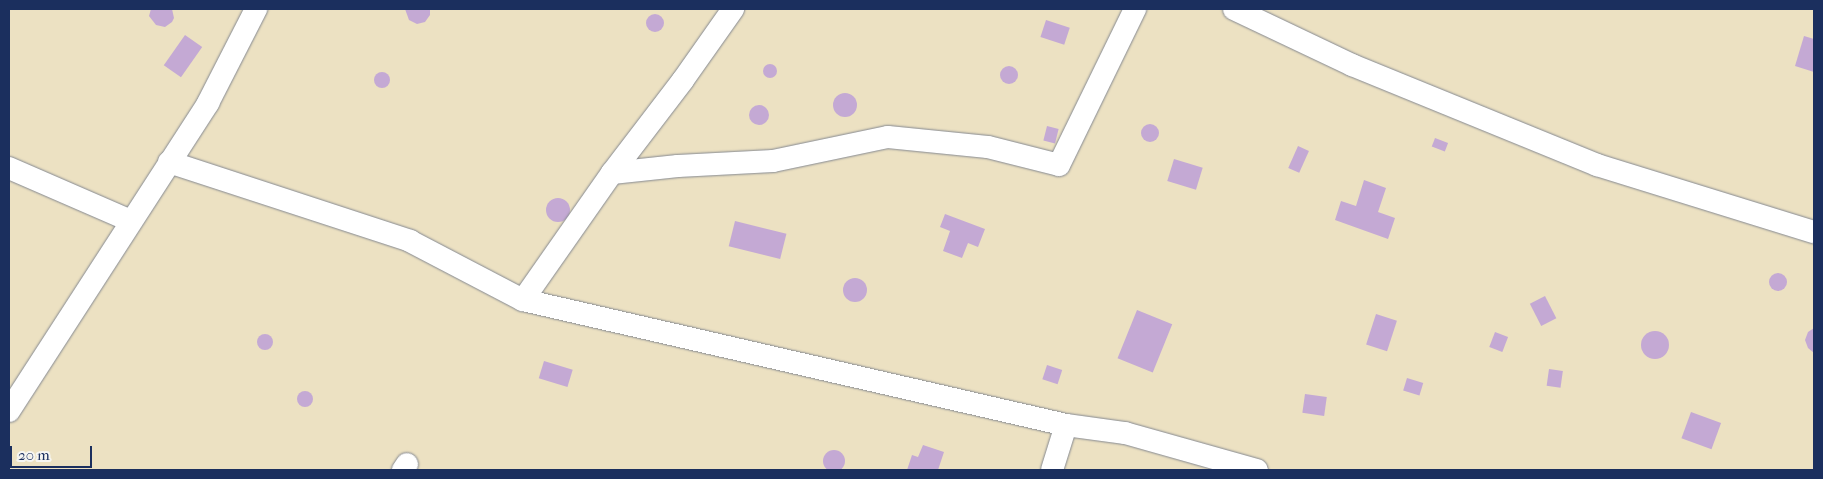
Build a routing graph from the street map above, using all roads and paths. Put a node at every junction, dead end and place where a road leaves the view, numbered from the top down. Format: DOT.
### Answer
graph roads {
  1 [pos="256,9"];
  2 [pos="733,9"];
  3 [pos="1135,9"];
  4 [pos="1234,9"];
  5 [pos="168,162"];
  6 [pos="9,168"];
  7 [pos="612,173"];
  8 [pos="131,221"];
  9 [pos="1814,232"];
  10 [pos="523,300"];
  11 [pos="9,411"];
  12 [pos="1066,425"];
  13 [pos="1052,470"];
  14 [pos="1257,470"];
  1 -- 5 [label="street"];
  2 -- 7 [label="street"];
  3 -- 7 [label="street"];
  4 -- 9 [label="street"];
  5 -- 8 [label="street"];
  5 -- 10 [label="street"];
  6 -- 8 [label="street"];
  7 -- 10 [label="street"];
  8 -- 11 [label="street"];
  10 -- 12 [label="street"];
  12 -- 13 [label="street"];
  12 -- 14 [label="street"];
}
